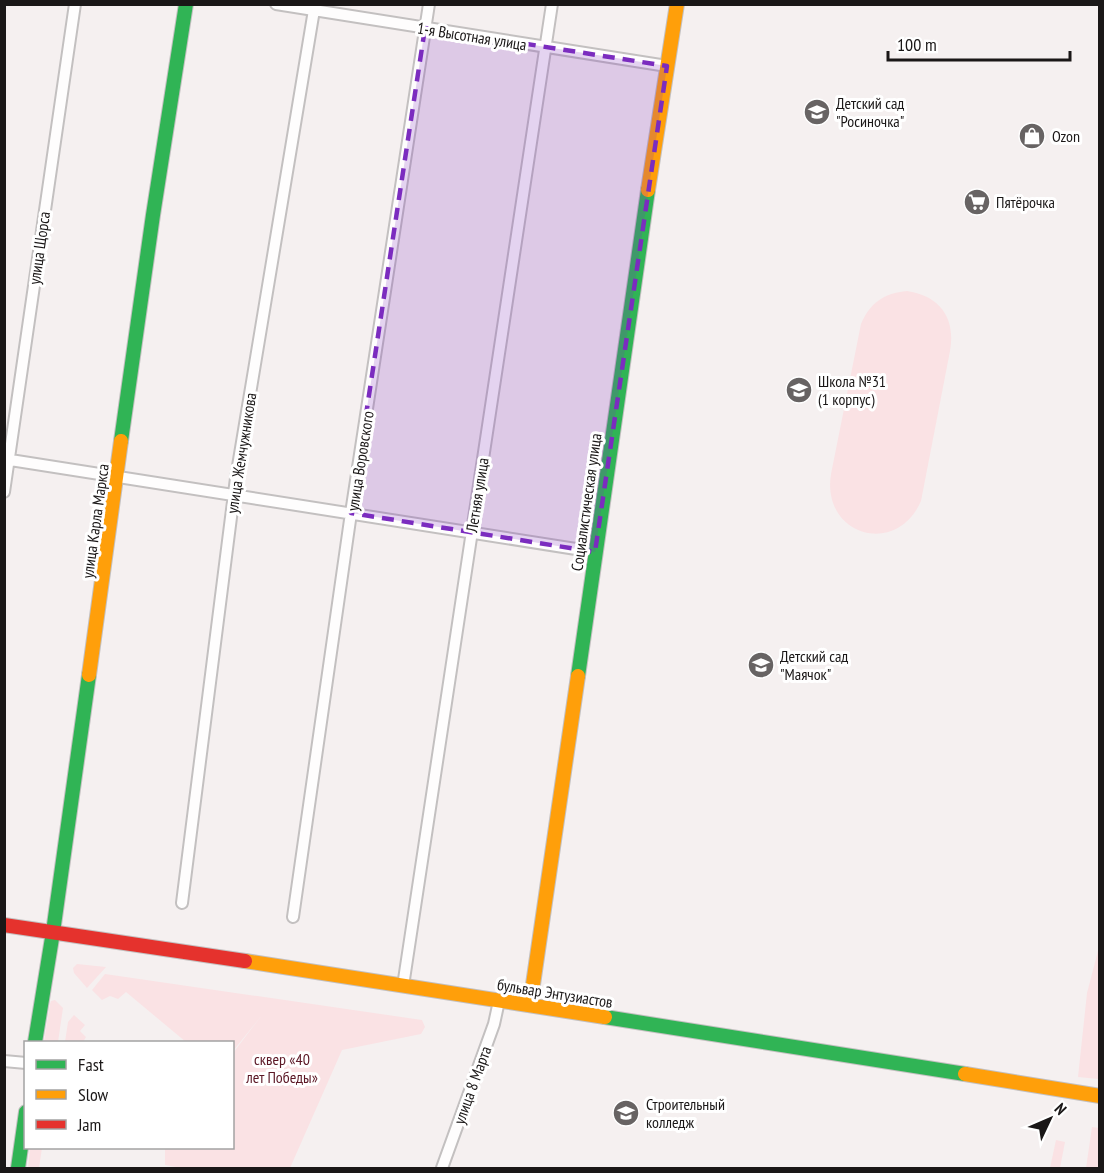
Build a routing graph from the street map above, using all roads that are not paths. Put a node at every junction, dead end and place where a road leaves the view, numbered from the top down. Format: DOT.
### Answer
graph roads {
  1 [pos="75,4"];
  2 [pos="186,4"];
  3 [pos="276,4"];
  4 [pos="429,4"];
  5 [pos="552,4"];
  6 [pos="677,4"];
  7 [pos="315,8"];
  8 [pos="425,28"];
  9 [pos="546,47"];
  10 [pos="667,66"];
  11 [pos="7,460"];
  12 [pos="118,477"];
  13 [pos="4,492"];
  14 [pos="234,495"];
  15 [pos="351,513"];
  16 [pos="471,532"];
  17 [pos="595,552"];
  18 [pos="182,903"];
  19 [pos="293,917"];
  20 [pos="4,925"];
  21 [pos="53,932"];
  22 [pos="403,986"];
  23 [pos="499,1000"];
  24 [pos="530,1005"];
  25 [pos="35,1041"];
  26 [pos="4,1061"];
  27 [pos="24,1063"];
  28 [pos="1100,1096"];
  29 [pos="24,1126"];
  30 [pos="18,1168"];
  31 [pos="442,1168"];
  1 -- 11 [label="street, улица Щорса"];
  2 -- 12 [label="main road, улица Карла Маркса"];
  3 -- 7 [label="street, 1-я Высотная улица"];
  4 -- 8 [label="street, улица Воровского"];
  5 -- 9 [label="street, Летняя улица"];
  6 -- 10 [label="main road, Социалистическая улица"];
  7 -- 8 [label="street, 1-я Высотная улица"];
  7 -- 14 [label="street, улица Жемчужникова"];
  8 -- 9 [label="street, 1-я Высотная улица"];
  8 -- 15 [label="street, улица Воровского"];
  9 -- 10 [label="street, 1-я Высотная улица"];
  9 -- 16 [label="street, Летняя улица"];
  10 -- 17 [label="main road, Социалистическая улица"];
  11 -- 12 [label="street"];
  11 -- 13 [label="street, улица Щорса"];
  12 -- 14 [label="street"];
  12 -- 21 [label="main road, улица Карла Маркса"];
  14 -- 15 [label="street"];
  14 -- 18 [label="street, улица Жемчужникова"];
  15 -- 16 [label="street"];
  15 -- 19 [label="street, улица Воровского"];
  16 -- 17 [label="street"];
  16 -- 22 [label="street, Летняя улица"];
  17 -- 24 [label="main road, Социалистическая улица"];
  20 -- 21 [label="main road, бульвар Энтузиастов"];
  21 -- 22 [label="main road, бульвар Энтузиастов"];
  21 -- 25 [label="main road, улица Карла Маркса"];
  22 -- 23 [label="main road, бульвар Энтузиастов"];
  23 -- 24 [label="main road, бульвар Энтузиастов"];
  23 -- 31 [label="street, улица 8 Марта"];
  24 -- 28 [label="main road, бульвар Энтузиастов"];
  26 -- 27 [label="street"];
  29 -- 30 [label="main road"];
}
